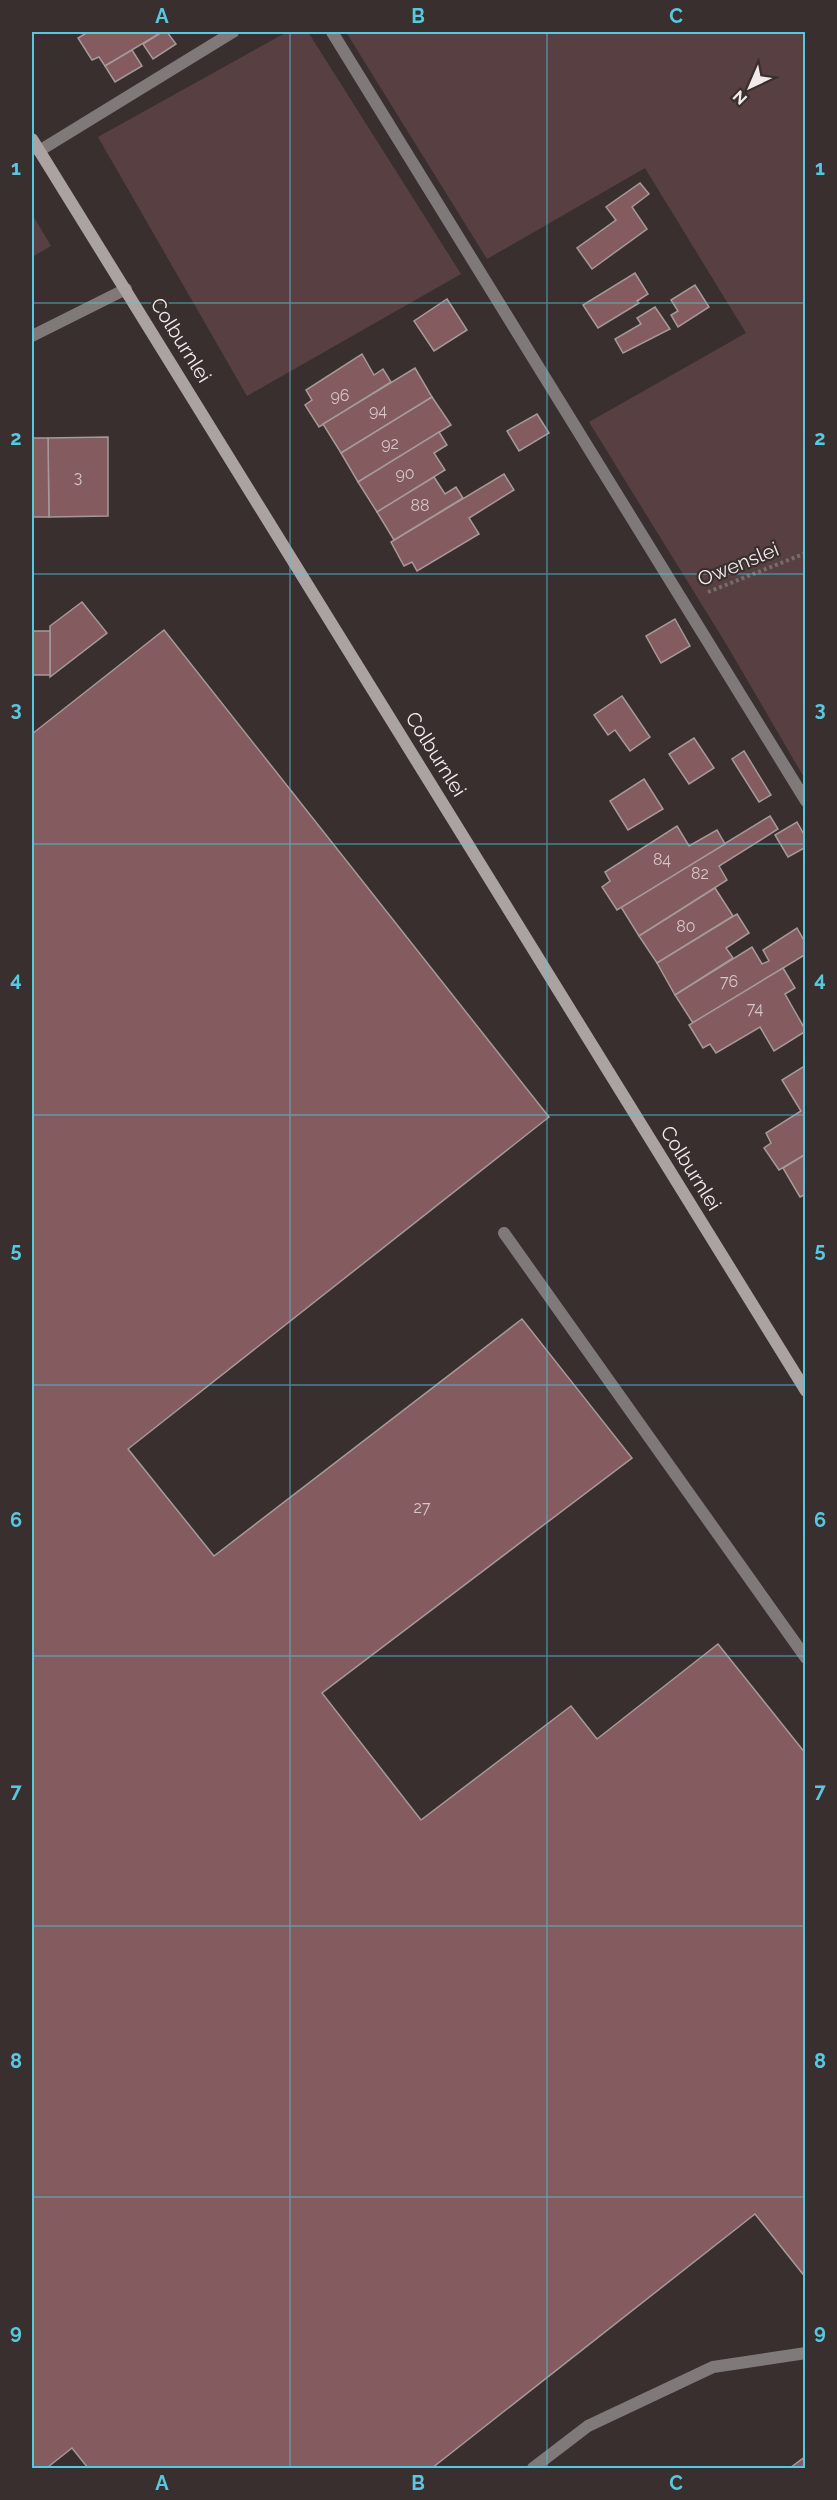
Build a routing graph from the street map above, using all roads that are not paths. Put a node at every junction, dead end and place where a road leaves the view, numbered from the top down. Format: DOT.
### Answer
graph roads {
  1 [pos="233,32"];
  2 [pos="332,32"];
  3 [pos="32,139"];
  4 [pos="39,151"];
  5 [pos="126,289"];
  6 [pos="32,336"];
  7 [pos="806,801"];
  8 [pos="504,1233"];
  9 [pos="806,1390"];
  10 [pos="806,1658"];
  11 [pos="806,2353"];
  12 [pos="532,2469"];
  1 -- 4 [label="street"];
  2 -- 7 [label="street"];
  3 -- 4 [label="street, Colburnlei"];
  4 -- 5 [label="street, Colburnlei"];
  5 -- 6 [label="street"];
  5 -- 9 [label="street, Colburnlei"];
  8 -- 10 [label="street"];
  11 -- 12 [label="street"];
}
